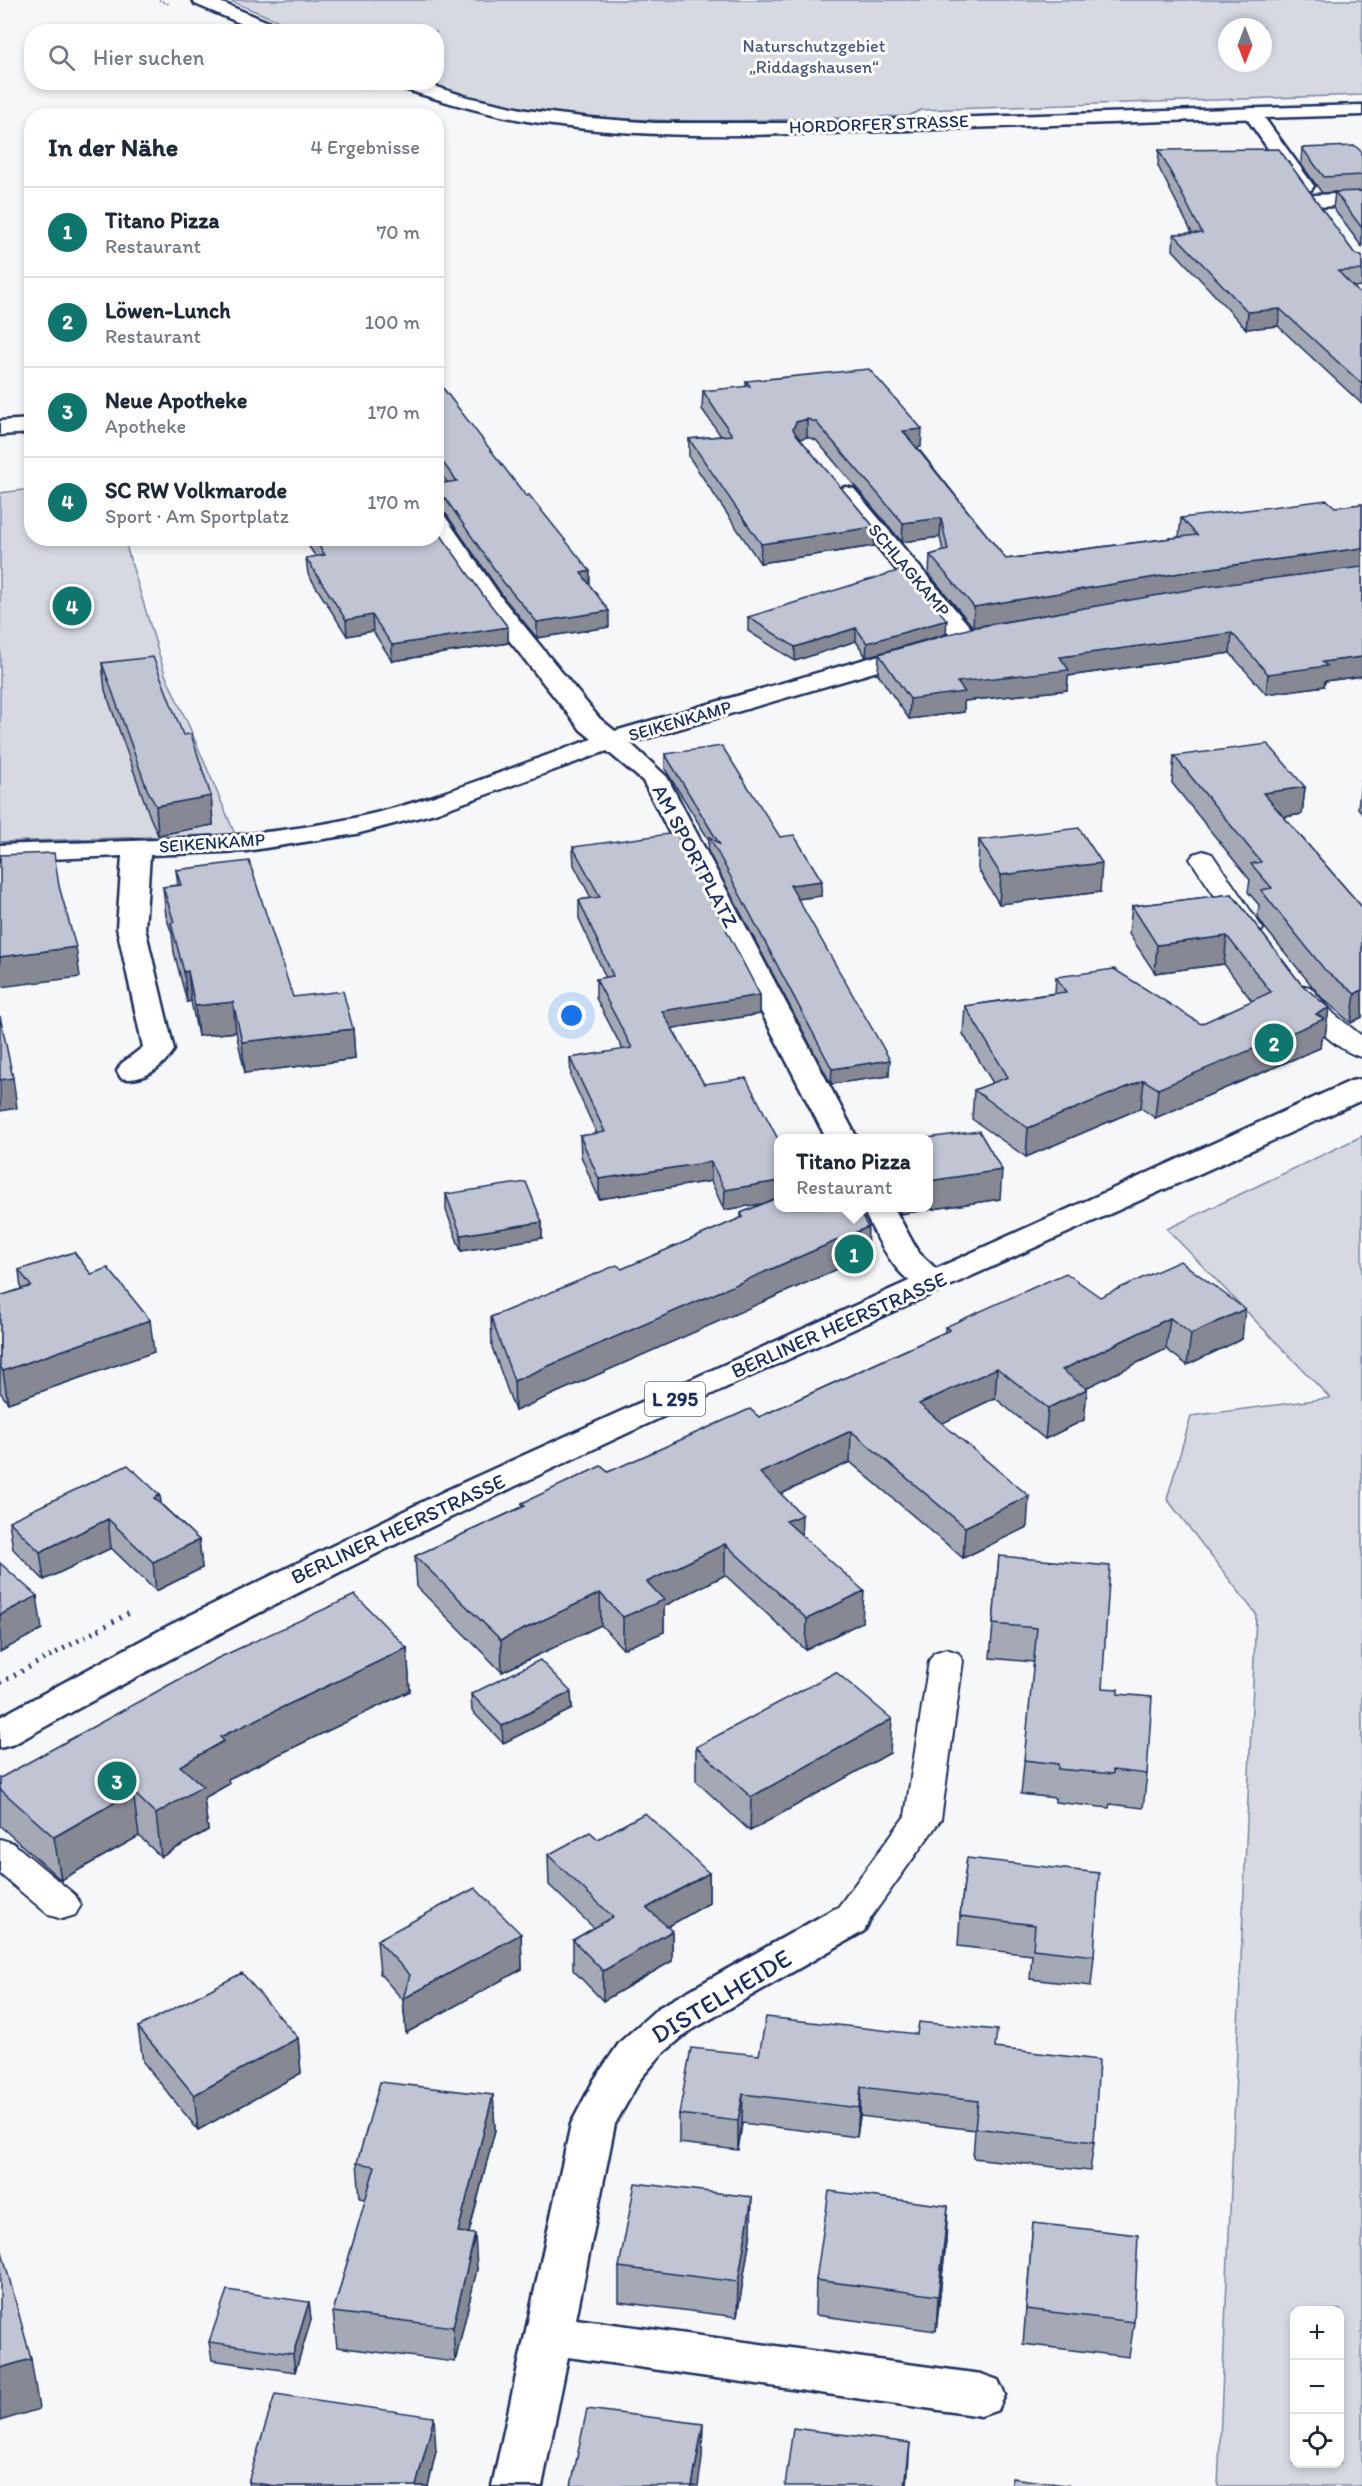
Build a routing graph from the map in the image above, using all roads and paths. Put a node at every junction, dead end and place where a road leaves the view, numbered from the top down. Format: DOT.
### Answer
graph roads {
  1 [pos="201,0"];
  2 [pos="258,24"];
  3 [pos="425,90"];
  4 [pos="1362,110"];
  5 [pos="1252,113"];
  6 [pos="1362,199"];
  7 [pos="1314,201"];
  8 [pos="1328,219"];
  9 [pos="24,426"];
  10 [pos="0,428"];
  11 [pos="829,474"];
  12 [pos="444,532"];
  13 [pos="977,636"];
  14 [pos="613,740"];
  15 [pos="137,848"];
  16 [pos="0,853"];
  17 [pos="1203,859"];
  18 [pos="1362,1049"];
  19 [pos="132,1071"];
  20 [pos="1362,1088"];
  21 [pos="840,1134"];
  22 [pos="880,1212"];
  23 [pos="933,1282"];
  24 [pos="946,1661"];
  25 [pos="0,1734"];
  26 [pos="0,1854"];
  27 [pos="62,1905"];
  28 [pos="849,1920"];
  29 [pos="550,2335"];
  30 [pos="981,2395"];
  31 [pos="517,2486"];
  1 -- 2 [label="street"];
  3 -- 5 [label="street, HORDORFER STRASSE"];
  4 -- 5 [label="street, HORDORFER STRASSE"];
  5 -- 7 [label="street"];
  6 -- 7 [label="street"];
  7 -- 8 [label="street"];
  9 -- 10 [label="street"];
  11 -- 13 [label="street, SCHLAGKAMP"];
  12 -- 14 [label="street, AM SPORTPLATZ"];
  13 -- 14 [label="street, SEIKENKAMP"];
  14 -- 15 [label="street, SEIKENKAMP"];
  14 -- 21 [label="street, AM SPORTPLATZ"];
  15 -- 16 [label="street, SEIKENKAMP"];
  15 -- 19 [label="street"];
  17 -- 18 [label="lane"];
  20 -- 23 [label="street, BERLINER HEERSTRASSE / L 295"];
  22 -- 23 [label="street"];
  23 -- 25 [label="street, BERLINER HEERSTRASSE / L 295"];
  24 -- 28 [label="lane"];
  26 -- 27 [label="lane"];
  28 -- 29 [label="street, DISTELHEIDE"];
  29 -- 30 [label="street"];
  29 -- 31 [label="street, DISTELHEIDE"];
}
